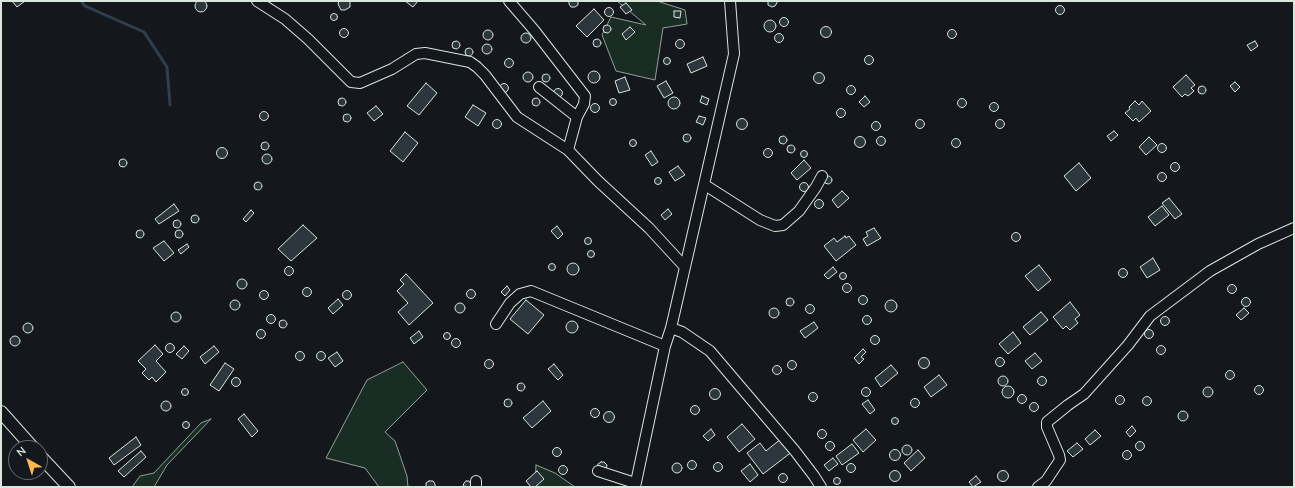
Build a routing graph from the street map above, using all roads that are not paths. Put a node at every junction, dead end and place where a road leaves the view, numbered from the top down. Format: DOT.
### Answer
graph roads {
  1 [pos="257,1"];
  2 [pos="509,1"];
  3 [pos="730,1"];
  4 [pos="539,87"];
  5 [pos="577,117"];
  6 [pos="568,150"];
  7 [pos="822,176"];
  8 [pos="704,185"];
  9 [pos="1294,228"];
  10 [pos="684,266"];
  11 [pos="496,324"];
  12 [pos="671,328"];
  13 [pos="665,346"];
  14 [pos="1,412"];
  15 [pos="26,440"];
  16 [pos="48,465"];
  17 [pos="598,471"];
  18 [pos="635,485"];
  19 [pos="69,487"];
  20 [pos="821,487"];
  21 [pos="1038,487"];
  1 -- 6 [label="street"];
  2 -- 5 [label="street"];
  3 -- 8 [label="street"];
  4 -- 5 [label="street"];
  5 -- 6 [label="street"];
  6 -- 10 [label="street"];
  7 -- 8 [label="street"];
  8 -- 10 [label="street"];
  9 -- 21 [label="street"];
  10 -- 12 [label="street"];
  11 -- 13 [label="street"];
  12 -- 13 [label="street"];
  12 -- 20 [label="street"];
  13 -- 18 [label="street"];
  14 -- 15 [label="street"];
  16 -- 19 [label="street"];
  17 -- 18 [label="street"];
}
